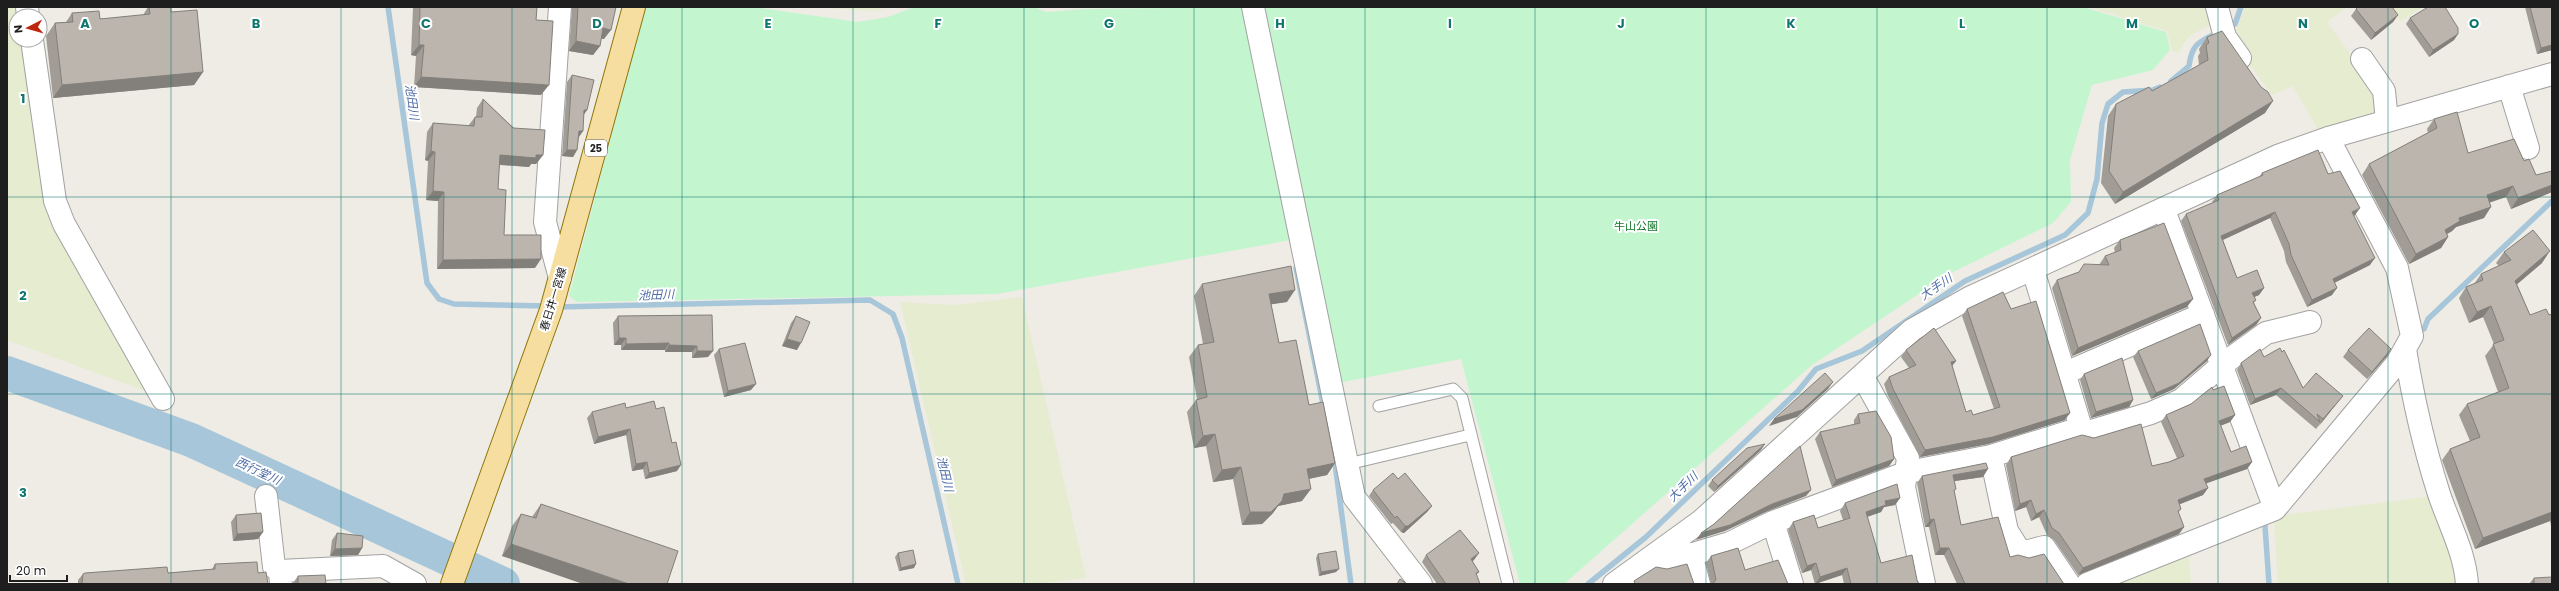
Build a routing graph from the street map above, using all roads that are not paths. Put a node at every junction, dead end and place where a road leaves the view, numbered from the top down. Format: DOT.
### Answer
graph roads {
  1 [pos="560,7"];
  2 [pos="634,7"];
  3 [pos="1253,7"];
  4 [pos="2217,7"];
  5 [pos="33,48"];
  6 [pos="2362,59"];
  7 [pos="2251,74"];
  8 [pos="2552,74"];
  9 [pos="2509,86"];
  10 [pos="2387,121"];
  11 [pos="2328,138"];
  12 [pos="2528,148"];
  13 [pos="2164,210"];
  14 [pos="2033,270"];
  15 [pos="559,283"];
  16 [pos="2203,314"];
  17 [pos="2310,322"];
  18 [pos="2405,349"];
  19 [pos="2223,364"];
  20 [pos="2064,373"];
  21 [pos="1862,377"];
  22 [pos="163,399"];
  23 [pos="1379,406"];
  24 [pos="2081,428"];
  25 [pos="1470,436"];
  26 [pos="1990,456"];
  27 [pos="1348,464"];
  28 [pos="1908,472"];
  29 [pos="266,496"];
  30 [pos="2275,509"];
  31 [pos="1773,522"];
  32 [pos="1691,554"];
  33 [pos="1652,557"];
  34 [pos="280,578"];
  35 [pos="416,584"];
  36 [pos="452,584"];
  37 [pos="1421,584"];
  38 [pos="1508,584"];
  39 [pos="1614,584"];
  40 [pos="1699,584"];
  41 [pos="1792,584"];
  42 [pos="1924,584"];
  43 [pos="2068,584"];
  44 [pos="2087,584"];
  45 [pos="2467,584"];
  1 -- 15 [label="street"];
  2 -- 15 [label="main road, 春日井一宮線 / 25"];
  3 -- 27 [label="street"];
  4 -- 7 [label="street"];
  5 -- 22 [label="street"];
  6 -- 10 [label="street"];
  8 -- 9 [label="street"];
  9 -- 10 [label="street"];
  9 -- 12 [label="street"];
  10 -- 11 [label="street"];
  11 -- 13 [label="street"];
  11 -- 18 [label="street"];
  13 -- 14 [label="street"];
  13 -- 16 [label="street"];
  14 -- 20 [label="street"];
  14 -- 21 [label="street"];
  15 -- 36 [label="main road, 春日井一宮線 / 25"];
  16 -- 19 [label="street"];
  16 -- 20 [label="street"];
  17 -- 19 [label="street"];
  18 -- 30 [label="street"];
  18 -- 45 [label="street"];
  19 -- 24 [label="street"];
  19 -- 30 [label="street"];
  20 -- 24 [label="street"];
  21 -- 28 [label="street"];
  21 -- 33 [label="street"];
  23 -- 25 [label="lane"];
  24 -- 26 [label="street"];
  25 -- 27 [label="lane"];
  25 -- 38 [label="lane"];
  26 -- 28 [label="street"];
  26 -- 43 [label="street"];
  27 -- 37 [label="street"];
  28 -- 31 [label="street"];
  28 -- 42 [label="street"];
  29 -- 34 [label="street"];
  30 -- 44 [label="street"];
  31 -- 32 [label="street"];
  31 -- 41 [label="street"];
  32 -- 33 [label="street"];
  32 -- 40 [label="street"];
  33 -- 39 [label="street"];
  34 -- 35 [label="street"];
}
